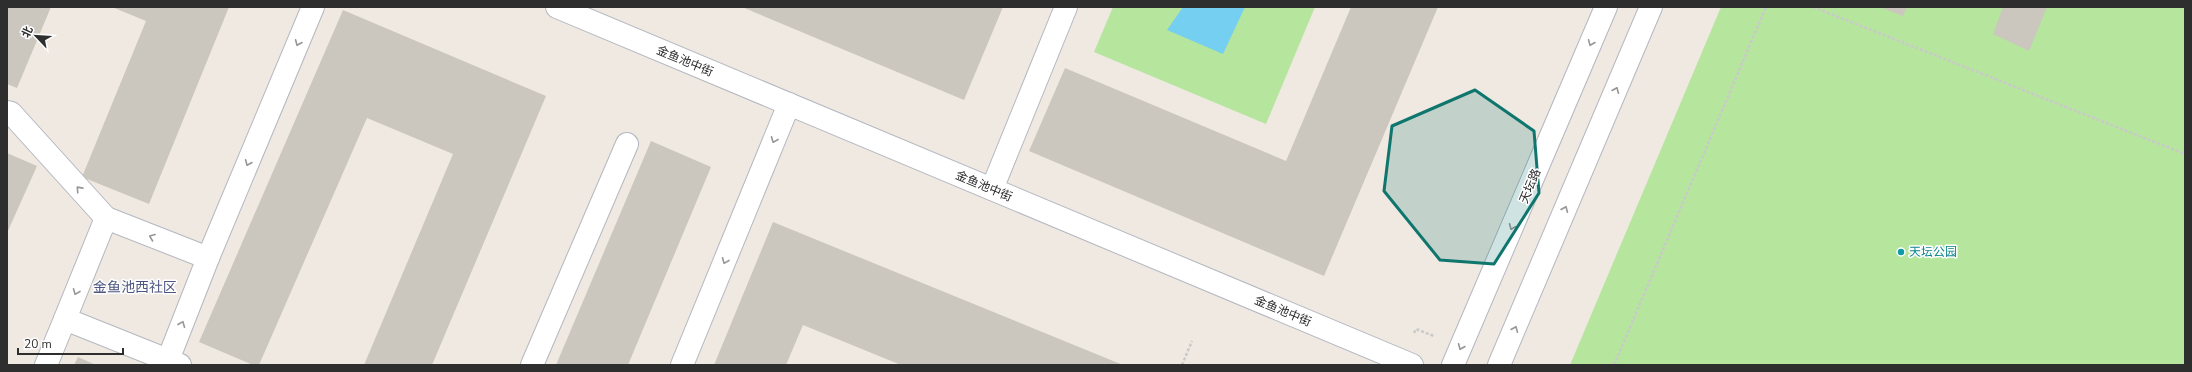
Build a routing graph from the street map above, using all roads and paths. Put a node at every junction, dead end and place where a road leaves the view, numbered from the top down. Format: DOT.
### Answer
graph roads {
  1 [pos="313,7"];
  2 [pos="557,7"];
  3 [pos="1066,7"];
  4 [pos="1606,7"];
  5 [pos="1651,7"];
  6 [pos="1766,7"];
  7 [pos="1813,7"];
  8 [pos="789,104"];
  9 [pos="7,112"];
  10 [pos="627,144"];
  11 [pos="2185,154"];
  12 [pos="992,189"];
  13 [pos="106,218"];
  14 [pos="208,258"];
  15 [pos="65,319"];
  16 [pos="1192,341"];
  17 [pos="174,362"];
  18 [pos="46,365"];
  19 [pos="532,365"];
  20 [pos="682,365"];
  21 [pos="1182,365"];
  22 [pos="1412,365"];
  23 [pos="1453,365"];
  24 [pos="1499,365"];
  25 [pos="1614,365"];
  1 -- 14 [label="street, one-way"];
  2 -- 8 [label="street, 金鱼池中街"];
  3 -- 12 [label="street"];
  4 -- 23 [label="street, 天坛路, one-way"];
  24 -- 5 [label="street, one-way"];
  6 -- 25 [label="path"];
  7 -- 11 [label="path"];
  8 -- 12 [label="street, 金鱼池中街"];
  8 -- 20 [label="street, one-way"];
  13 -- 9 [label="street, one-way"];
  10 -- 19 [label="street"];
  12 -- 22 [label="street, 金鱼池中街"];
  14 -- 13 [label="street, one-way"];
  13 -- 15 [label="street, one-way"];
  17 -- 14 [label="street, one-way"];
  15 -- 17 [label="street"];
  15 -- 18 [label="street"];
  16 -- 21 [label="path"];
}
